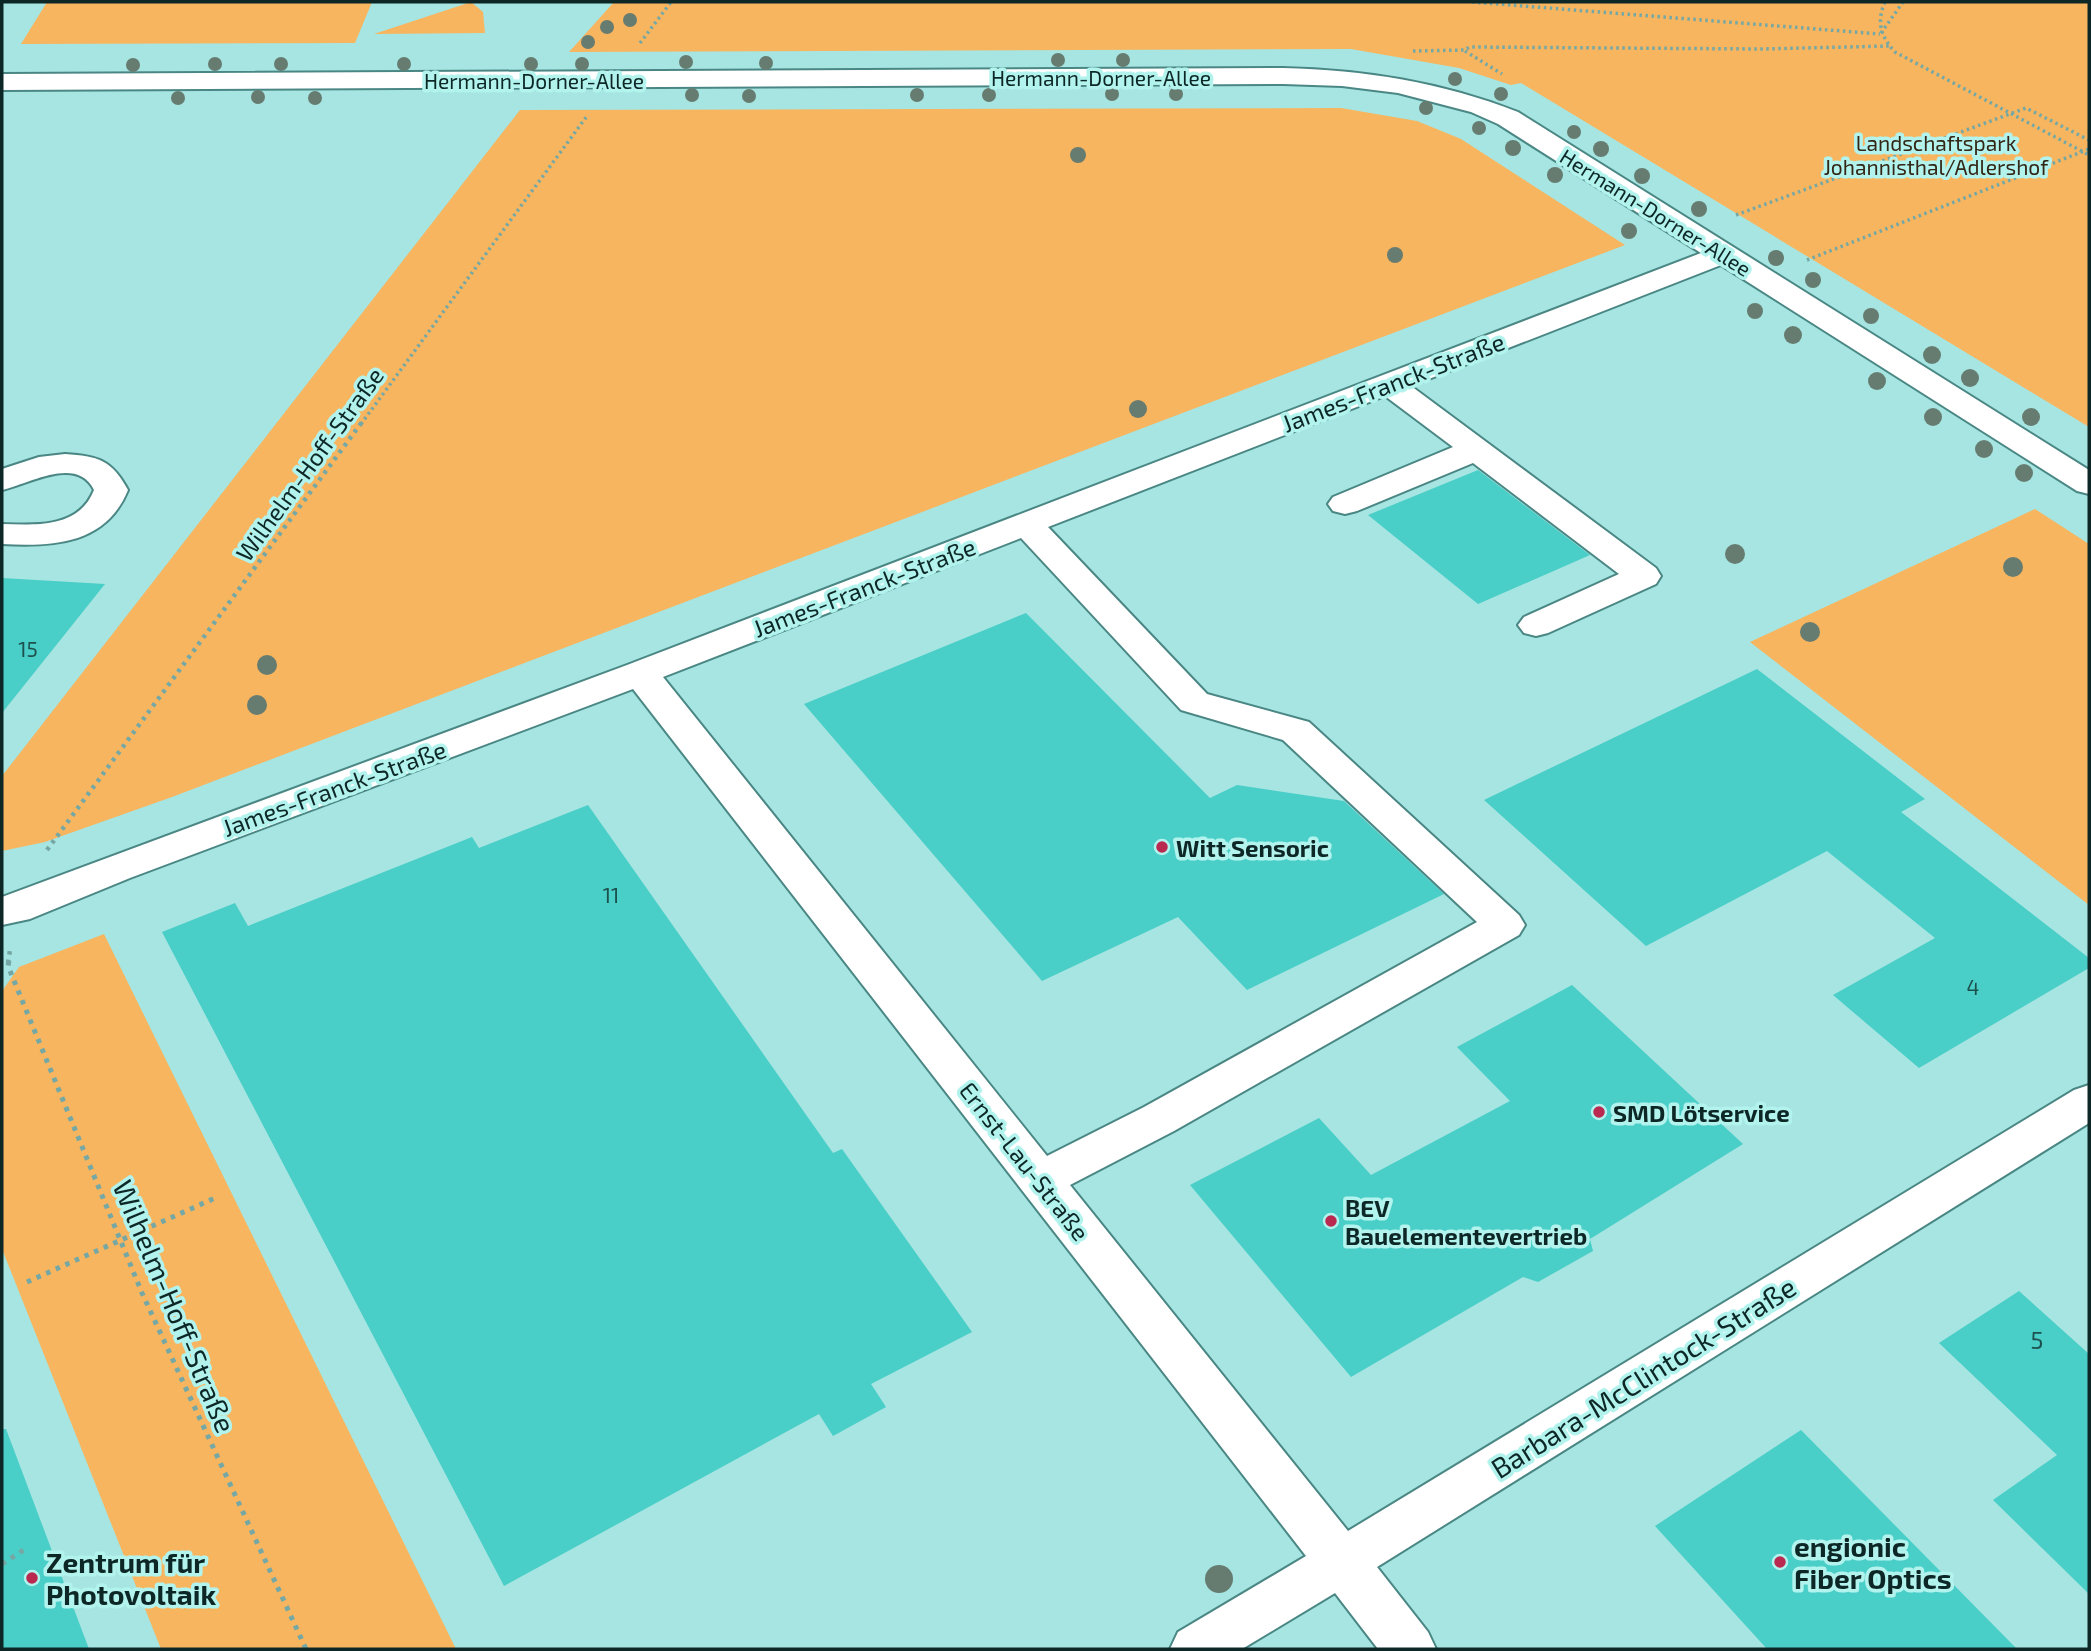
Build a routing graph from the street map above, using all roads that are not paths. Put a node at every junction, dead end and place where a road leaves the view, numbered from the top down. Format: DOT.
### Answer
graph roads {
  1 [pos="2,82"];
  2 [pos="1724,254"];
  3 [pos="1388,384"];
  4 [pos="1477,449"];
  5 [pos="2,480"];
  6 [pos="2089,484"];
  7 [pos="1345,504"];
  8 [pos="1026,524"];
  9 [pos="2,534"];
  10 [pos="1536,625"];
  11 [pos="640,673"];
  12 [pos="2,911"];
  13 [pos="2089,1102"];
  14 [pos="1040,1180"];
  15 [pos="1341,1562"];
  16 [pos="1196,1649"];
  17 [pos="1410,1649"];
  1 -- 2 [label="street, Hermann-Dorner-Allee"];
  2 -- 3 [label="street, James-Franck-Straße"];
  2 -- 6 [label="street, Hermann-Dorner-Allee"];
  3 -- 4 [label="street"];
  3 -- 8 [label="street, James-Franck-Straße"];
  4 -- 7 [label="street"];
  4 -- 10 [label="street"];
  5 -- 9 [label="street"];
  8 -- 11 [label="street, James-Franck-Straße"];
  8 -- 14 [label="street"];
  11 -- 12 [label="street, James-Franck-Straße"];
  11 -- 14 [label="street, Ernst-Lau-Straße"];
  13 -- 15 [label="street, Barbara-McClintock-Straße"];
  14 -- 15 [label="street, Ernst-Lau-Straße"];
  15 -- 16 [label="street, Barbara-McClintock-Straße"];
  15 -- 17 [label="street, Ernst-Lau-Straße"];
}
